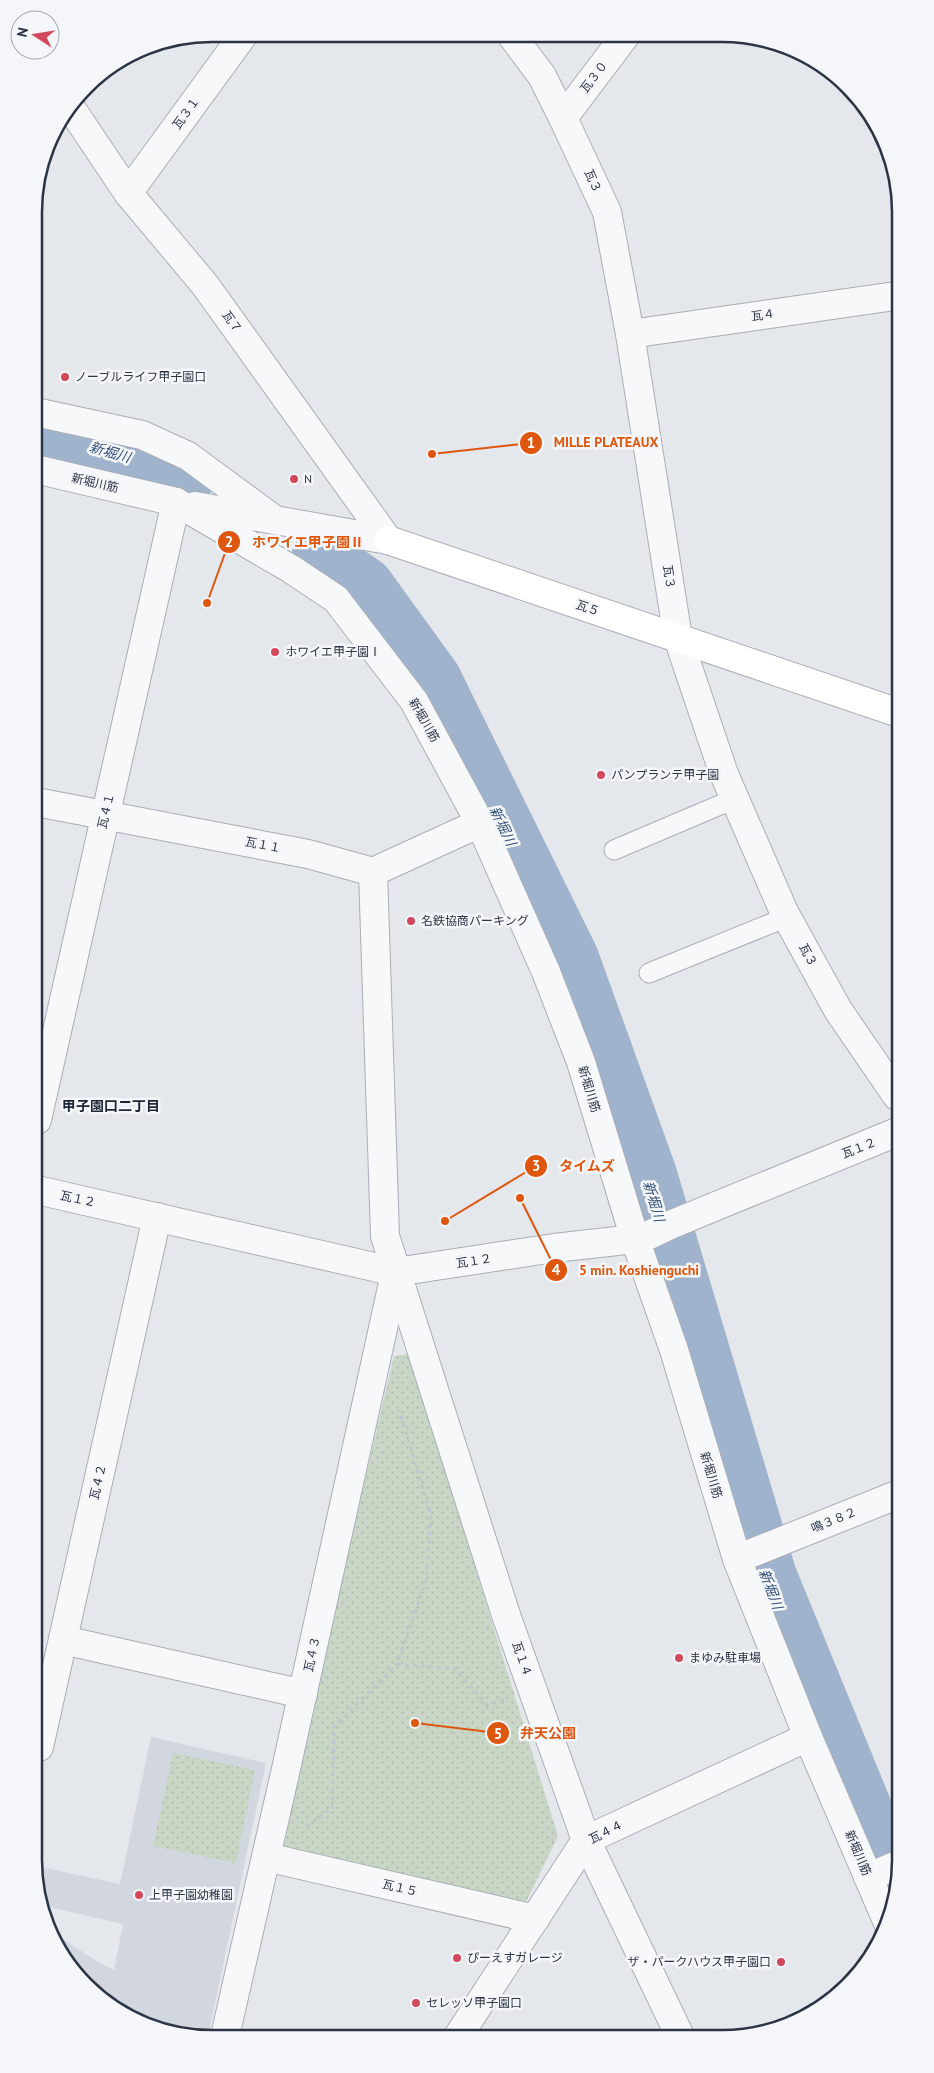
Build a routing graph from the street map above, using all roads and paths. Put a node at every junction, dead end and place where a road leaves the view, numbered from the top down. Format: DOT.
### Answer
graph roads {
  1 [pos="238,42"];
  2 [pos="516,42"];
  3 [pos="621,42"];
  4 [pos="75,113"];
  5 [pos="564,118"];
  6 [pos="128,193"];
  7 [pos="892,296"];
  8 [pos="630,334"];
  9 [pos="43,414"];
  10 [pos="43,471"];
  11 [pos="176,502"];
  12 [pos="275,520"];
  13 [pos="388,540"];
  14 [pos="678,638"];
  15 [pos="892,711"];
  16 [pos="734,798"];
  17 [pos="43,803"];
  18 [pos="105,815"];
  19 [pos="480,823"];
  20 [pos="614,850"];
  21 [pos="373,872"];
  22 [pos="787,917"];
  23 [pos="649,974"];
  24 [pos="891,1088"];
  25 [pos="42,1096"];
  26 [pos="891,1134"];
  27 [pos="42,1191"];
  28 [pos="157,1217"];
  29 [pos="651,1233"];
  30 [pos="396,1272"];
  31 [pos="370,1388"];
  32 [pos="891,1497"];
  33 [pos="753,1553"];
  34 [pos="63,1640"];
  35 [pos="397,1664"];
  36 [pos="533,1691"];
  37 [pos="303,1694"];
  38 [pos="42,1733"];
  39 [pos="808,1738"];
  40 [pos="586,1840"];
  41 [pos="266,1857"];
  42 [pos="886,1869"];
  43 [pos="887,1899"];
  44 [pos="535,1919"];
  45 [pos="226,2030"];
  46 [pos="462,2030"];
  47 [pos="677,2030"];
  1 -- 6 [label="street, 瓦３１"];
  2 -- 5 [label="street, 瓦３"];
  3 -- 5 [label="street, 瓦３０"];
  4 -- 6 [label="street, 瓦７"];
  5 -- 8 [label="street, 瓦３"];
  6 -- 13 [label="street, 瓦７"];
  7 -- 8 [label="street, 瓦４"];
  8 -- 14 [label="street, 瓦３"];
  9 -- 12 [label="street"];
  10 -- 11 [label="street, 新堀川筋"];
  11 -- 12 [label="street, 瓦５"];
  11 -- 18 [label="street, 瓦４１"];
  11 -- 19 [label="street, 新堀川筋"];
  12 -- 13 [label="street, 瓦５"];
  13 -- 14 [label="street, 瓦５"];
  14 -- 15 [label="street, 瓦５"];
  14 -- 16 [label="street, 瓦３"];
  16 -- 20 [label="lane"];
  16 -- 22 [label="street, 瓦３"];
  17 -- 18 [label="street, 瓦１１"];
  18 -- 21 [label="street, 瓦１１"];
  18 -- 25 [label="street, 瓦４１"];
  19 -- 21 [label="street"];
  19 -- 29 [label="street, 新堀川筋"];
  21 -- 30 [label="street, 瓦１４"];
  22 -- 23 [label="lane"];
  22 -- 24 [label="street, 瓦３"];
  26 -- 29 [label="street, 瓦１２"];
  27 -- 28 [label="street, 瓦１２"];
  28 -- 30 [label="street, 瓦１２"];
  28 -- 34 [label="street, 瓦４２"];
  29 -- 30 [label="street, 瓦１２"];
  29 -- 33 [label="street, 新堀川筋"];
  30 -- 31 [label="street, 瓦４３"];
  30 -- 36 [label="street, 瓦１４"];
  31 -- 35 [label="path"];
  31 -- 37 [label="street, 瓦４３"];
  32 -- 33 [label="street, 鳴３８２"];
  33 -- 39 [label="street, 新堀川筋"];
  34 -- 37 [label="street"];
  34 -- 38 [label="street, 瓦４２"];
  35 -- 36 [label="path"];
  35 -- 41 [label="path"];
  36 -- 40 [label="street, 瓦１４"];
  37 -- 41 [label="street, 瓦４３"];
  39 -- 40 [label="street, 瓦４４"];
  39 -- 42 [label="street, 新堀川筋"];
  40 -- 44 [label="street, 瓦４４"];
  40 -- 47 [label="street, 瓦１４"];
  41 -- 44 [label="street, 瓦１５"];
  41 -- 45 [label="street, 瓦４３"];
  42 -- 43 [label="street, 新堀川筋"];
  44 -- 46 [label="street, 瓦４４"];
}
